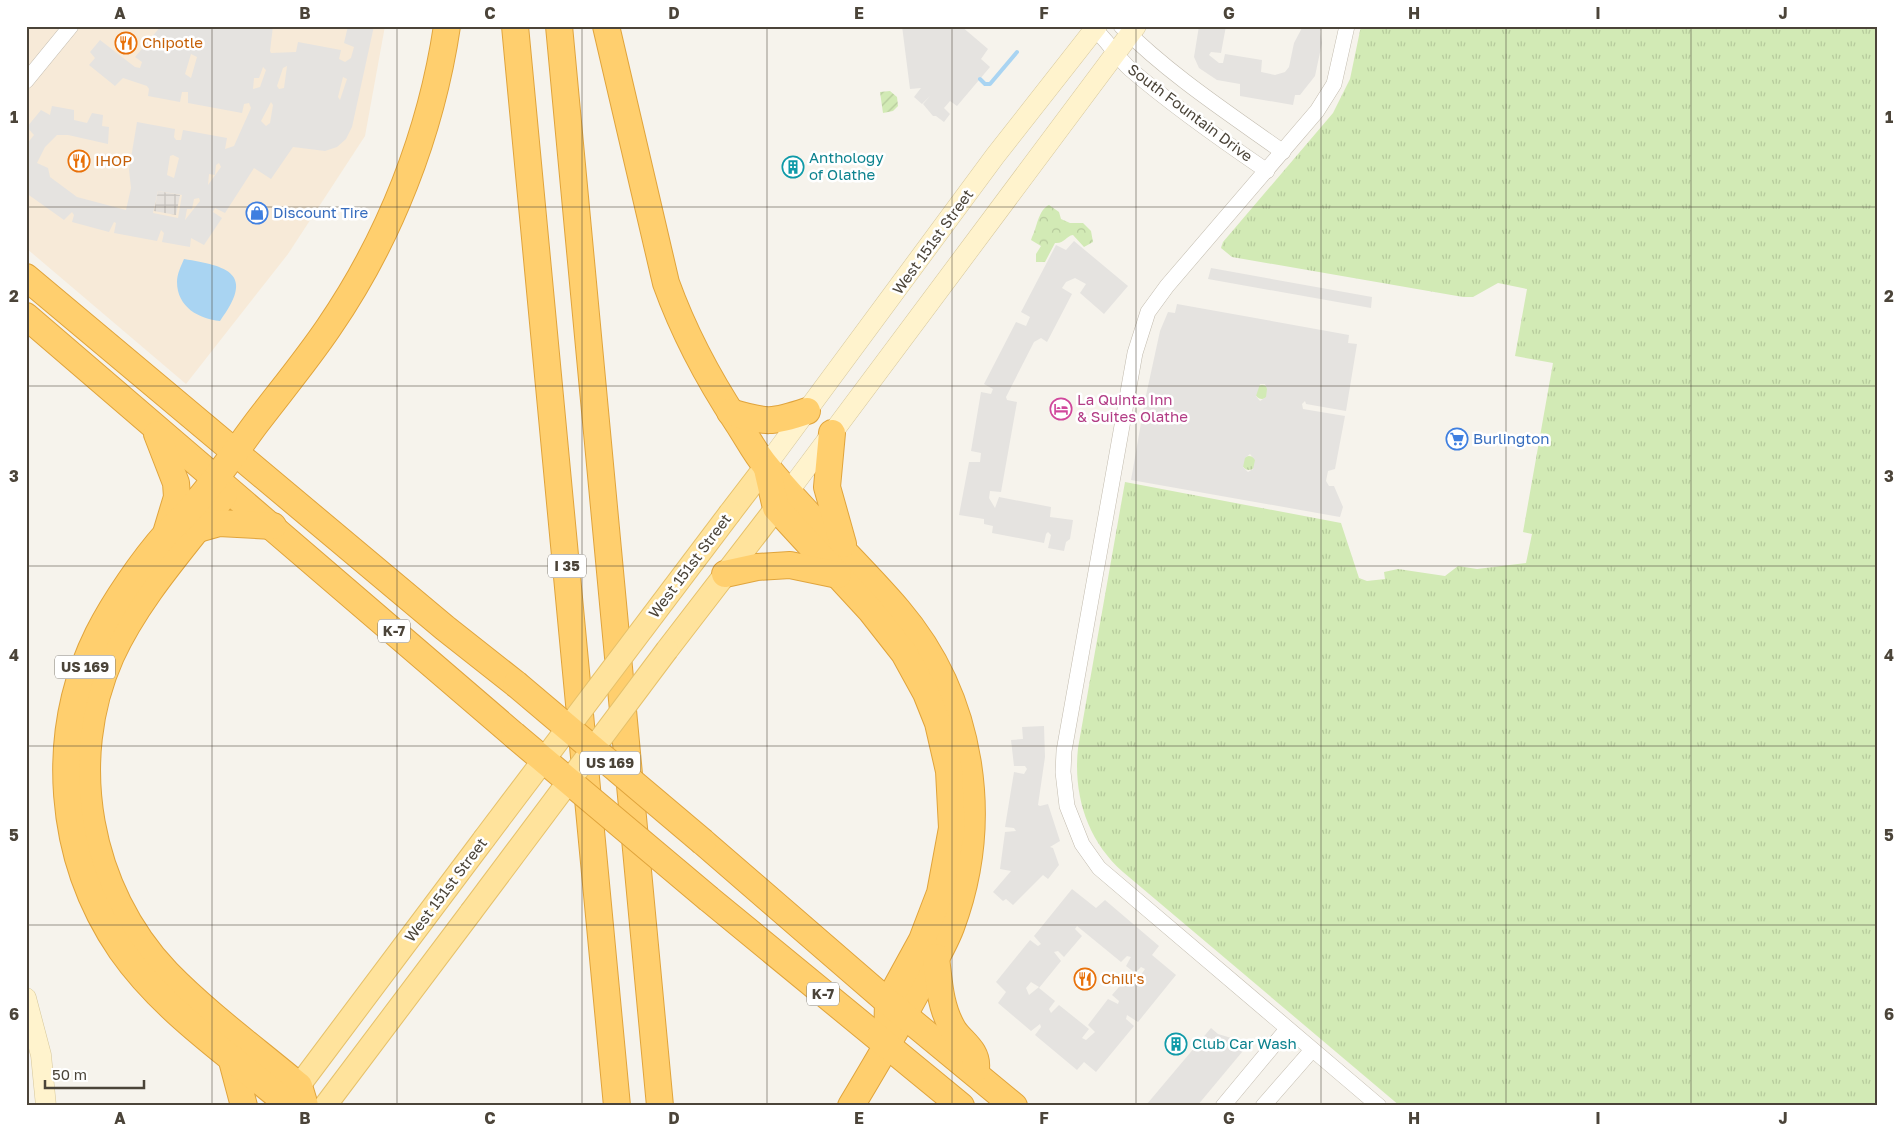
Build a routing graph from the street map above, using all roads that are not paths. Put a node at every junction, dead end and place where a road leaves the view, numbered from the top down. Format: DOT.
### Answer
graph roads {
  1 [pos="71,26"];
  2 [pos="447,26"];
  3 [pos="516,26"];
  4 [pos="559,26"];
  5 [pos="606,26"];
  6 [pos="1347,26"];
  7 [pos="1094,27"];
  8 [pos="1129,29"];
  9 [pos="1115,54"];
  10 [pos="26,81"];
  11 [pos="1282,152"];
  12 [pos="1267,171"];
  13 [pos="26,277"];
  14 [pos="26,316"];
  15 [pos="807,411"];
  16 [pos="730,412"];
  17 [pos="155,428"];
  18 [pos="832,433"];
  19 [pos="235,452"];
  20 [pos="766,466"];
  21 [pos="221,484"];
  22 [pos="783,500"];
  23 [pos="273,526"];
  24 [pos="198,529"];
  25 [pos="165,535"];
  26 [pos="842,564"];
  27 [pos="725,574"];
  28 [pos="936,957"];
  29 [pos="26,998"];
  30 [pos="896,1009"];
  31 [pos="1287,1029"];
  32 [pos="887,1046"];
  33 [pos="1312,1050"];
  34 [pos="231,1057"];
  35 [pos="976,1074"];
  36 [pos="293,1101"];
  37 [pos="46,1106"];
  38 [pos="244,1106"];
  39 [pos="325,1106"];
  40 [pos="617,1106"];
  41 [pos="660,1106"];
  42 [pos="851,1106"];
  43 [pos="961,1106"];
  44 [pos="1014,1106"];
  45 [pos="1223,1106"];
  46 [pos="1263,1106"];
  47 [pos="1379,1106"];
  1 -- 10 [label="street"];
  2 -- 19 [label="highway"];
  3 -- 40 [label="highway, I 35"];
  4 -- 41 [label="highway"];
  5 -- 16 [label="highway"];
  6 -- 11 [label="street"];
  7 -- 9 [label="street, South Fountain Drive"];
  7 -- 15 [label="main road, West 151st Street"];
  8 -- 9 [label="main road"];
  8 -- 11 [label="street, South Fountain Drive"];
  9 -- 12 [label="street, South Fountain Drive"];
  9 -- 18 [label="main road"];
  11 -- 12 [label="street"];
  12 -- 31 [label="street"];
  13 -- 19 [label="highway, US 169"];
  14 -- 17 [label="highway, US 169"];
  15 -- 16 [label="highway"];
  15 -- 20 [label="main road, West 151st Street"];
  16 -- 20 [label="highway"];
  17 -- 21 [label="highway, K-7"];
  17 -- 25 [label="highway, US 169"];
  18 -- 22 [label="main road"];
  18 -- 26 [label="highway"];
  19 -- 21 [label="highway"];
  19 -- 30 [label="highway, US 169, bridge"];
  20 -- 22 [label="highway"];
  20 -- 36 [label="main road, West 151st Street, bridge"];
  21 -- 23 [label="highway, K-7"];
  21 -- 24 [label="highway"];
  21 -- 25 [label="highway"];
  22 -- 26 [label="highway"];
  22 -- 27 [label="main road"];
  23 -- 24 [label="highway"];
  23 -- 32 [label="highway, K-7, bridge"];
  24 -- 36 [label="highway"];
  25 -- 34 [label="highway, US 169"];
  26 -- 27 [label="highway"];
  26 -- 28 [label="highway"];
  26 -- 30 [label="highway"];
  27 -- 39 [label="main road, bridge"];
  28 -- 30 [label="highway"];
  28 -- 35 [label="highway"];
  29 -- 37 [label="main road"];
  30 -- 32 [label="highway"];
  30 -- 35 [label="highway"];
  31 -- 33 [label="street"];
  31 -- 45 [label="street"];
  32 -- 42 [label="highway"];
  32 -- 43 [label="highway, K-7"];
  33 -- 46 [label="street"];
  33 -- 47 [label="street"];
  34 -- 36 [label="highway, US 169"];
  34 -- 38 [label="highway"];
  35 -- 44 [label="highway"];
}
